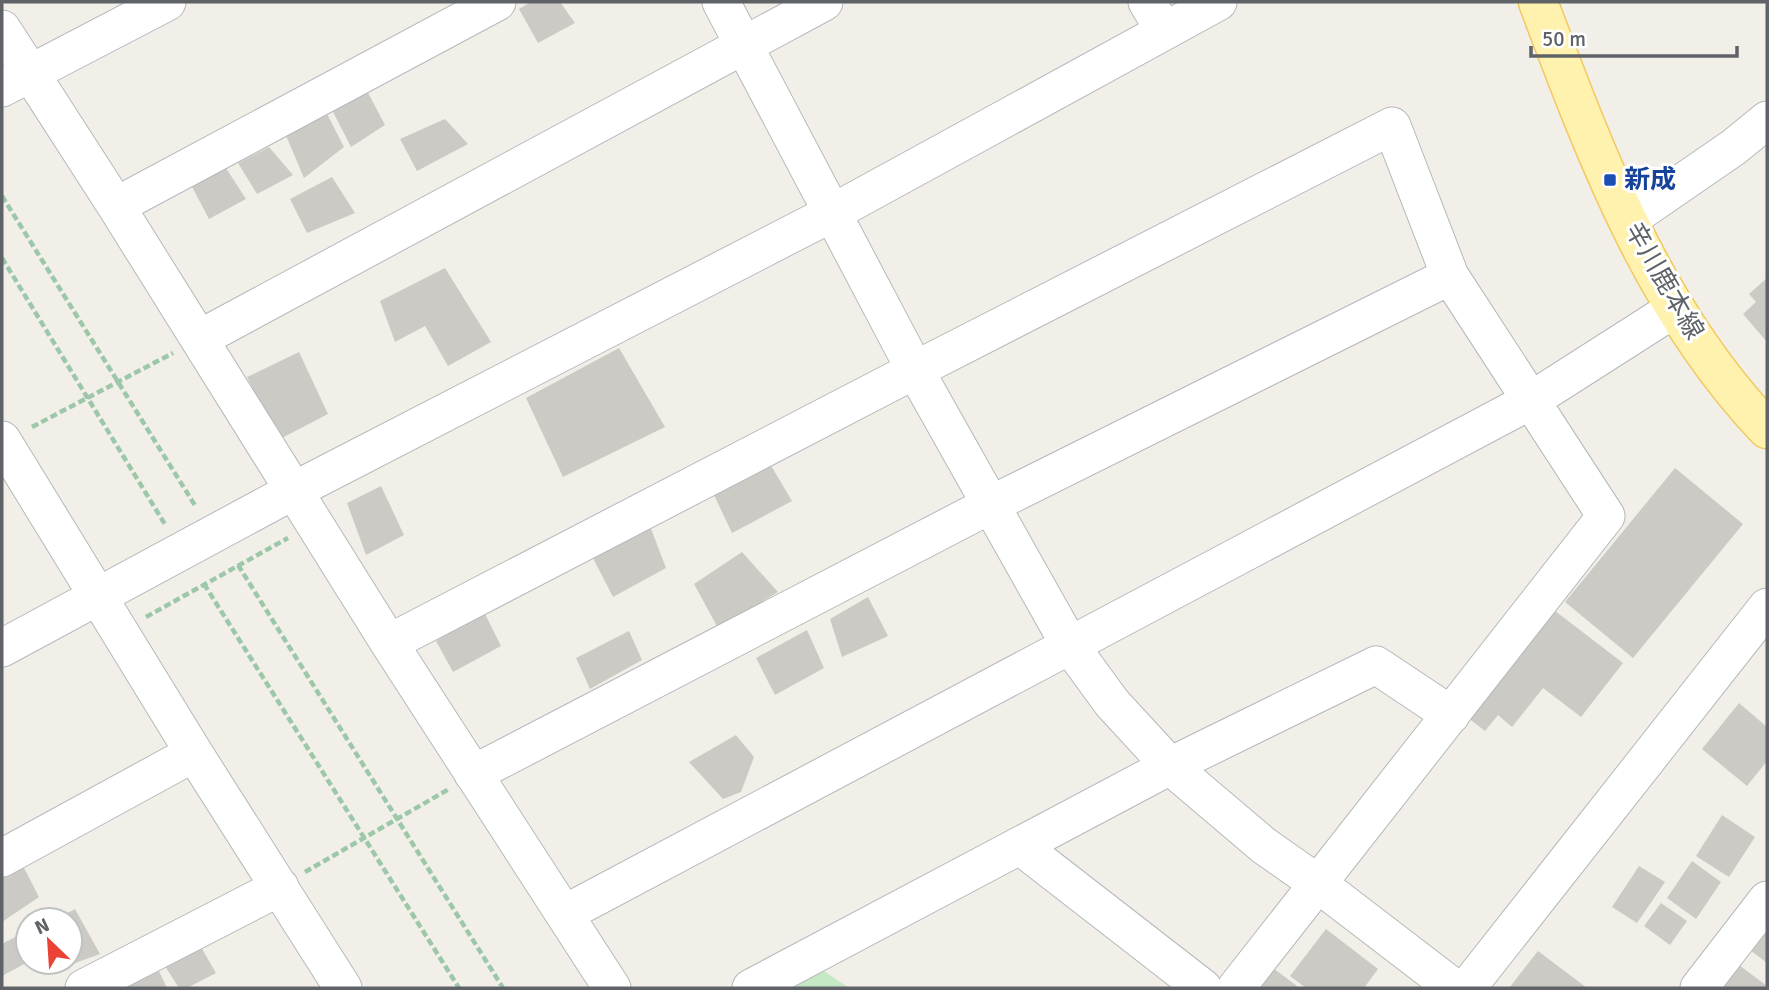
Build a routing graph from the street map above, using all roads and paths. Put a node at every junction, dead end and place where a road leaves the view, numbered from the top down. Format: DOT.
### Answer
graph roads {
  1 [pos="167,2"];
  2 [pos="497,2"];
  3 [pos="721,2"];
  4 [pos="824,2"];
  5 [pos="1218,2"];
  6 [pos="1538,2"];
  7 [pos="1155,16"];
  8 [pos="2,29"];
  9 [pos="744,44"];
  10 [pos="16,81"];
  11 [pos="1767,120"];
  12 [pos="2,196"];
  13 [pos="116,206"];
  14 [pos="834,212"];
  15 [pos="1628,220"];
  16 [pos="2,258"];
  17 [pos="1450,275"];
  18 [pos="1674,309"];
  19 [pos="199,339"];
  20 [pos="915,370"];
  21 [pos="117,382"];
  22 [pos="87,398"];
  23 [pos="1530,401"];
  24 [pos="1765,421"];
  25 [pos="2,442"];
  26 [pos="293,491"];
  27 [pos="990,505"];
  28 [pos="200,513"];
  29 [pos="314,524"];
  30 [pos="168,530"];
  31 [pos="238,565"];
  32 [pos="204,584"];
  33 [pos="99,596"];
  34 [pos="1767,607"];
  35 [pos="121,631"];
  36 [pos="389,643"];
  37 [pos="1069,644"];
  38 [pos="2,648"];
  39 [pos="1451,715"];
  40 [pos="194,753"];
  41 [pos="1170,766"];
  42 [pos="473,774"];
  43 [pos="397,819"];
  44 [pos="364,838"];
  45 [pos="1020,846"];
  46 [pos="2,858"];
  47 [pos="1317,883"];
  48 [pos="280,887"];
  49 [pos="1767,900"];
  50 [pos="564,914"];
  51 [pos="83,988"];
  52 [pos="343,988"];
  53 [pos="459,988"];
  54 [pos="503,988"];
  55 [pos="612,988"];
  56 [pos="751,988"];
  57 [pos="1203,988"];
  58 [pos="1236,988"];
  59 [pos="1454,988"];
  60 [pos="1467,988"];
  61 [pos="1699,988"];
  1 -- 10 [label="street"];
  2 -- 13 [label="street"];
  3 -- 9 [label="street"];
  4 -- 9 [label="street"];
  5 -- 7 [label="street"];
  6 -- 15 [label="main road, 辛川鹿本線"];
  7 -- 14 [label="street"];
  8 -- 10 [label="street"];
  9 -- 14 [label="street"];
  9 -- 19 [label="street"];
  10 -- 13 [label="street"];
  11 -- 15 [label="street"];
  12 -- 21 [label="path"];
  13 -- 19 [label="street"];
  14 -- 20 [label="street"];
  14 -- 26 [label="street"];
  15 -- 18 [label="main road, 辛川鹿本線"];
  16 -- 22 [label="path"];
  17 -- 20 [label="street"];
  17 -- 23 [label="street"];
  17 -- 27 [label="street"];
  18 -- 23 [label="street"];
  18 -- 24 [label="main road, 辛川鹿本線"];
  19 -- 21 [label="path"];
  19 -- 26 [label="street"];
  20 -- 27 [label="street"];
  20 -- 36 [label="street"];
  21 -- 22 [label="path"];
  21 -- 28 [label="path"];
  22 -- 25 [label="path"];
  22 -- 30 [label="path"];
  23 -- 37 [label="street"];
  23 -- 39 [label="street"];
  25 -- 33 [label="street"];
  26 -- 29 [label="street"];
  26 -- 33 [label="street"];
  27 -- 37 [label="street"];
  27 -- 42 [label="street"];
  29 -- 31 [label="path"];
  29 -- 36 [label="street"];
  31 -- 32 [label="path"];
  31 -- 43 [label="path"];
  32 -- 35 [label="path"];
  32 -- 44 [label="path"];
  33 -- 35 [label="street"];
  33 -- 38 [label="street"];
  34 -- 60 [label="street"];
  35 -- 40 [label="street"];
  36 -- 42 [label="street"];
  37 -- 41 [label="street"];
  37 -- 50 [label="street"];
  39 -- 41 [label="street"];
  39 -- 47 [label="street"];
  40 -- 46 [label="street"];
  40 -- 48 [label="street"];
  41 -- 45 [label="street"];
  41 -- 47 [label="street"];
  42 -- 43 [label="path"];
  42 -- 50 [label="street"];
  43 -- 44 [label="path"];
  43 -- 54 [label="path"];
  44 -- 48 [label="path"];
  44 -- 53 [label="path"];
  45 -- 56 [label="street"];
  45 -- 57 [label="street"];
  47 -- 58 [label="street"];
  47 -- 59 [label="street"];
  48 -- 51 [label="street"];
  48 -- 52 [label="street"];
  49 -- 61 [label="street"];
  50 -- 55 [label="street"];
}
